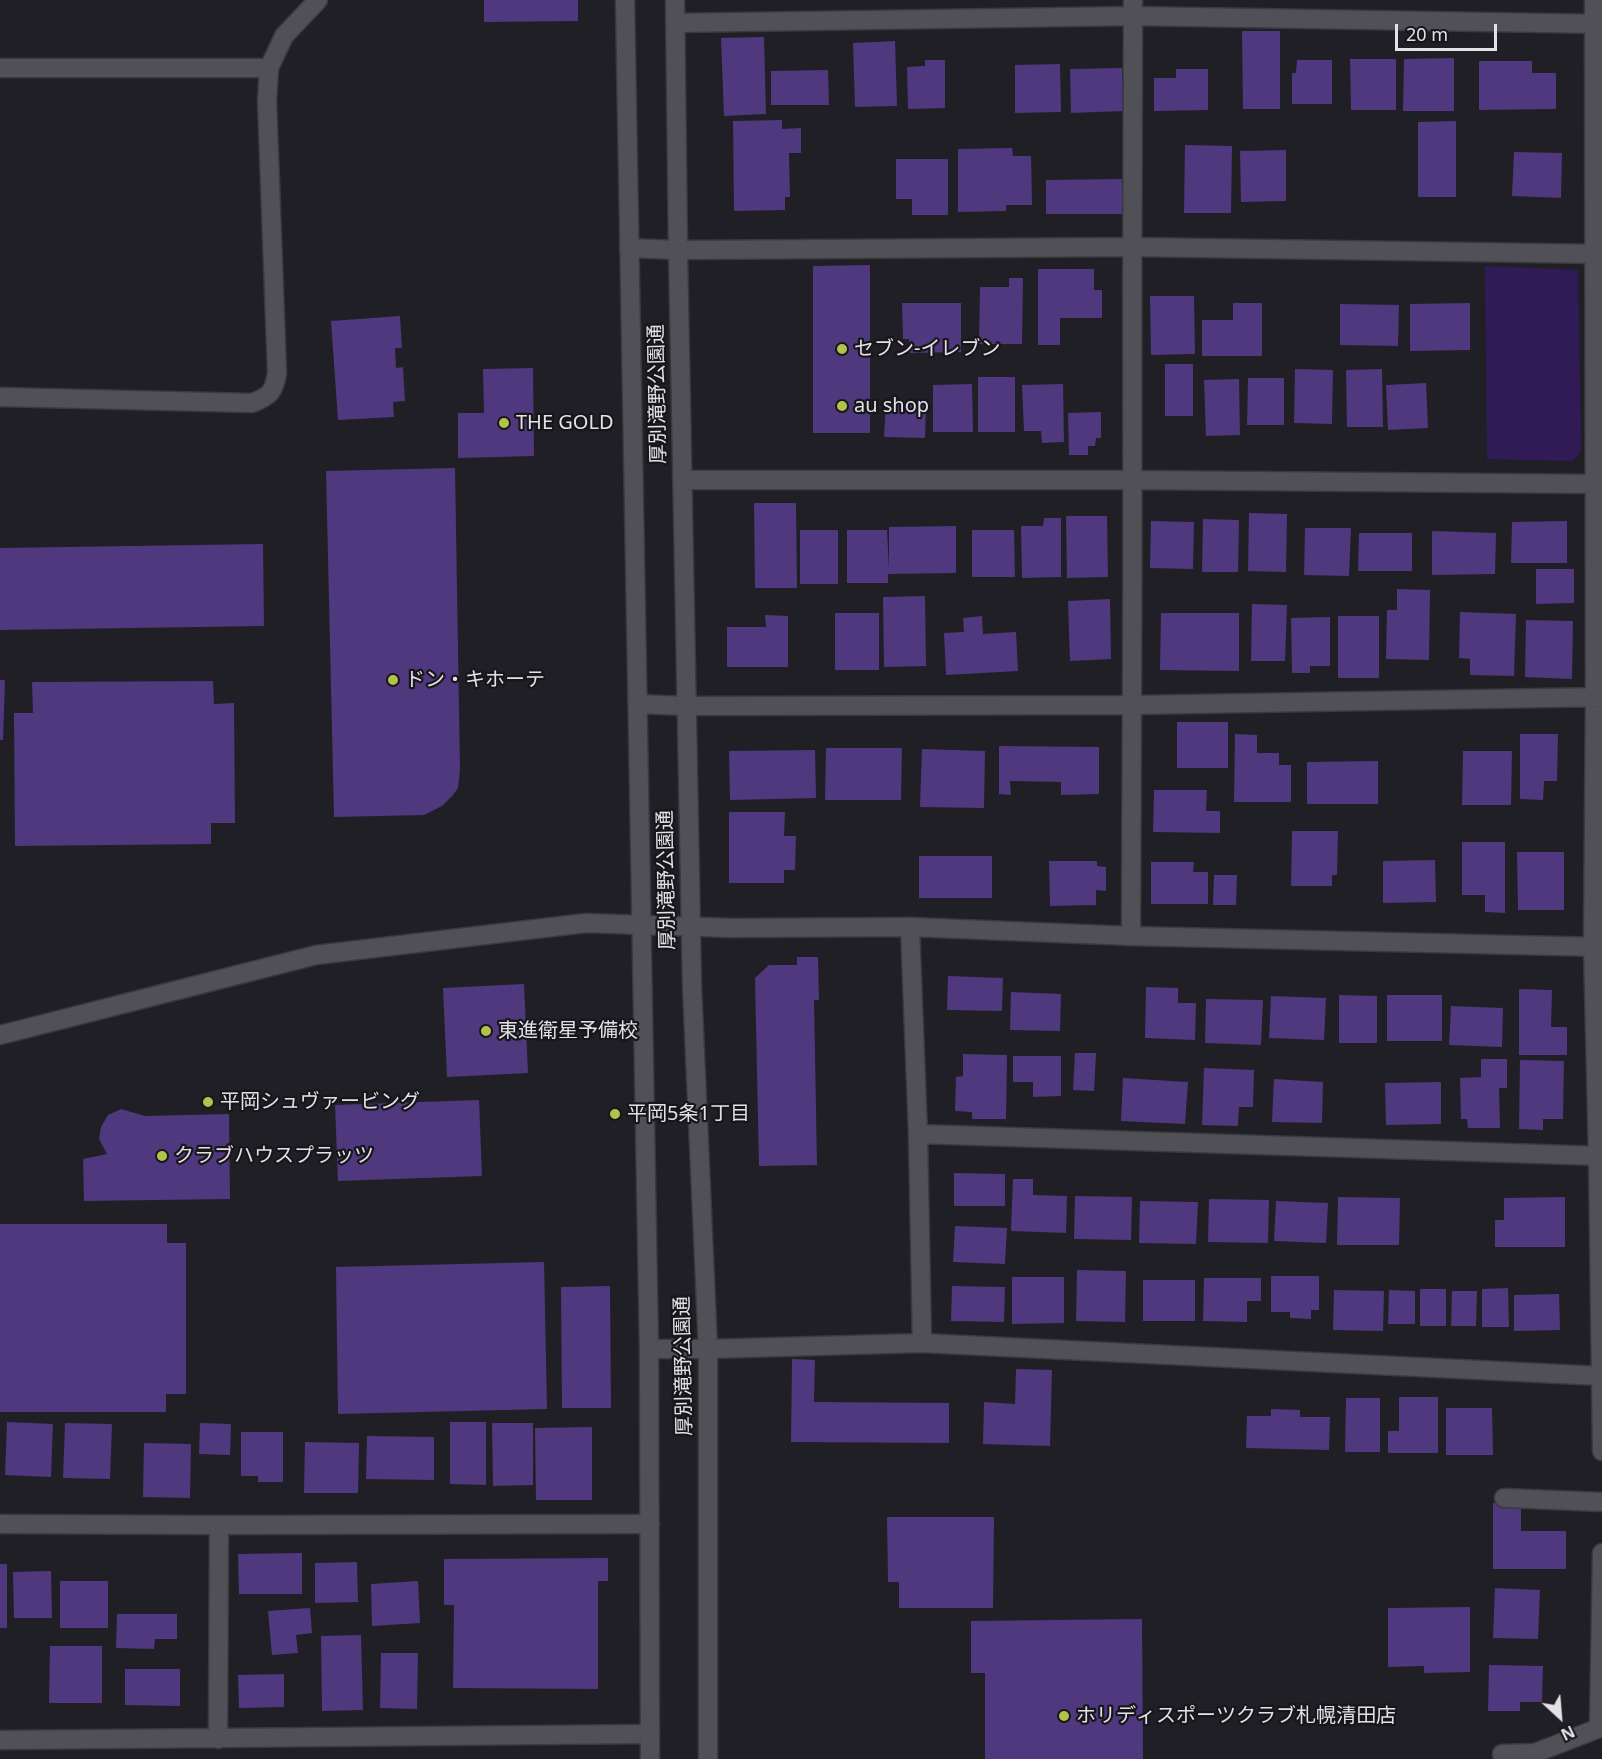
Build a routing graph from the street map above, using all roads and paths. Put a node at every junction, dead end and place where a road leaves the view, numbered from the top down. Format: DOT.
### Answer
graph roads {
  1 [pos="318,0"];
  2 [pos="625,0"];
  3 [pos="675,0"];
  4 [pos="1594,0"];
  5 [pos="1133,8"];
  6 [pos="675,23"];
  7 [pos="1598,24"];
  8 [pos="0,68"];
  9 [pos="269,68"];
  10 [pos="1132,247"];
  11 [pos="628,248"];
  12 [pos="678,250"];
  13 [pos="1598,254"];
  14 [pos="0,397"];
  15 [pos="682,480"];
  16 [pos="1132,480"];
  17 [pos="1598,484"];
  18 [pos="1598,696"];
  19 [pos="638,704"];
  20 [pos="1134,705"];
  21 [pos="686,706"];
  22 [pos="642,925"];
  23 [pos="691,926"];
  24 [pos="910,927"];
  25 [pos="1131,936"];
  26 [pos="1597,946"];
  27 [pos="0,1035"];
  28 [pos="918,1134"];
  29 [pos="1600,1156"];
  30 [pos="922,1343"];
  31 [pos="649,1348"];
  32 [pos="708,1349"];
  33 [pos="1601,1376"];
  34 [pos="1602,1451"];
  35 [pos="1504,1498"];
  36 [pos="1602,1502"];
  37 [pos="0,1524"];
  38 [pos="650,1524"];
  39 [pos="219,1525"];
  40 [pos="1602,1553"];
  41 [pos="1600,1727"];
  42 [pos="650,1734"];
  43 [pos="218,1739"];
  44 [pos="0,1740"];
  45 [pos="1502,1754"];
  46 [pos="650,1759"];
  47 [pos="708,1759"];
  1 -- 9 [label="street"];
  2 -- 11 [label="street, 厚別滝野公園通"];
  3 -- 6 [label="street, 厚別滝野公園通"];
  4 -- 7 [label="street"];
  5 -- 6 [label="street"];
  5 -- 7 [label="street"];
  5 -- 10 [label="street"];
  6 -- 12 [label="street, 厚別滝野公園通"];
  7 -- 13 [label="street"];
  8 -- 9 [label="street"];
  9 -- 14 [label="street"];
  10 -- 12 [label="street"];
  10 -- 13 [label="street"];
  10 -- 16 [label="street"];
  11 -- 12 [label="street"];
  11 -- 19 [label="street, 厚別滝野公園通"];
  12 -- 15 [label="street, 厚別滝野公園通"];
  13 -- 17 [label="street"];
  15 -- 16 [label="street"];
  15 -- 21 [label="street, 厚別滝野公園通"];
  16 -- 17 [label="street"];
  16 -- 20 [label="street"];
  17 -- 18 [label="street"];
  18 -- 20 [label="street"];
  18 -- 26 [label="street"];
  19 -- 21 [label="street"];
  19 -- 22 [label="street, 厚別滝野公園通"];
  20 -- 21 [label="street"];
  20 -- 25 [label="street"];
  21 -- 23 [label="street, 厚別滝野公園通"];
  22 -- 23 [label="street"];
  22 -- 27 [label="street"];
  22 -- 31 [label="street, 厚別滝野公園通"];
  23 -- 24 [label="street"];
  23 -- 32 [label="street, 厚別滝野公園通"];
  24 -- 25 [label="street"];
  24 -- 28 [label="street"];
  25 -- 26 [label="street"];
  26 -- 29 [label="street"];
  28 -- 29 [label="street"];
  28 -- 30 [label="street"];
  29 -- 33 [label="street"];
  30 -- 32 [label="street"];
  30 -- 33 [label="street"];
  31 -- 32 [label="street"];
  31 -- 38 [label="street, 厚別滝野公園通"];
  32 -- 47 [label="street, 厚別滝野公園通"];
  33 -- 34 [label="street"];
  35 -- 36 [label="street"];
  37 -- 39 [label="street"];
  38 -- 39 [label="street"];
  38 -- 42 [label="street, 厚別滝野公園通"];
  39 -- 43 [label="street"];
  40 -- 41 [label="street"];
  41 -- 45 [label="street"];
  42 -- 43 [label="street"];
  42 -- 46 [label="street, 厚別滝野公園通"];
  43 -- 44 [label="street"];
}
